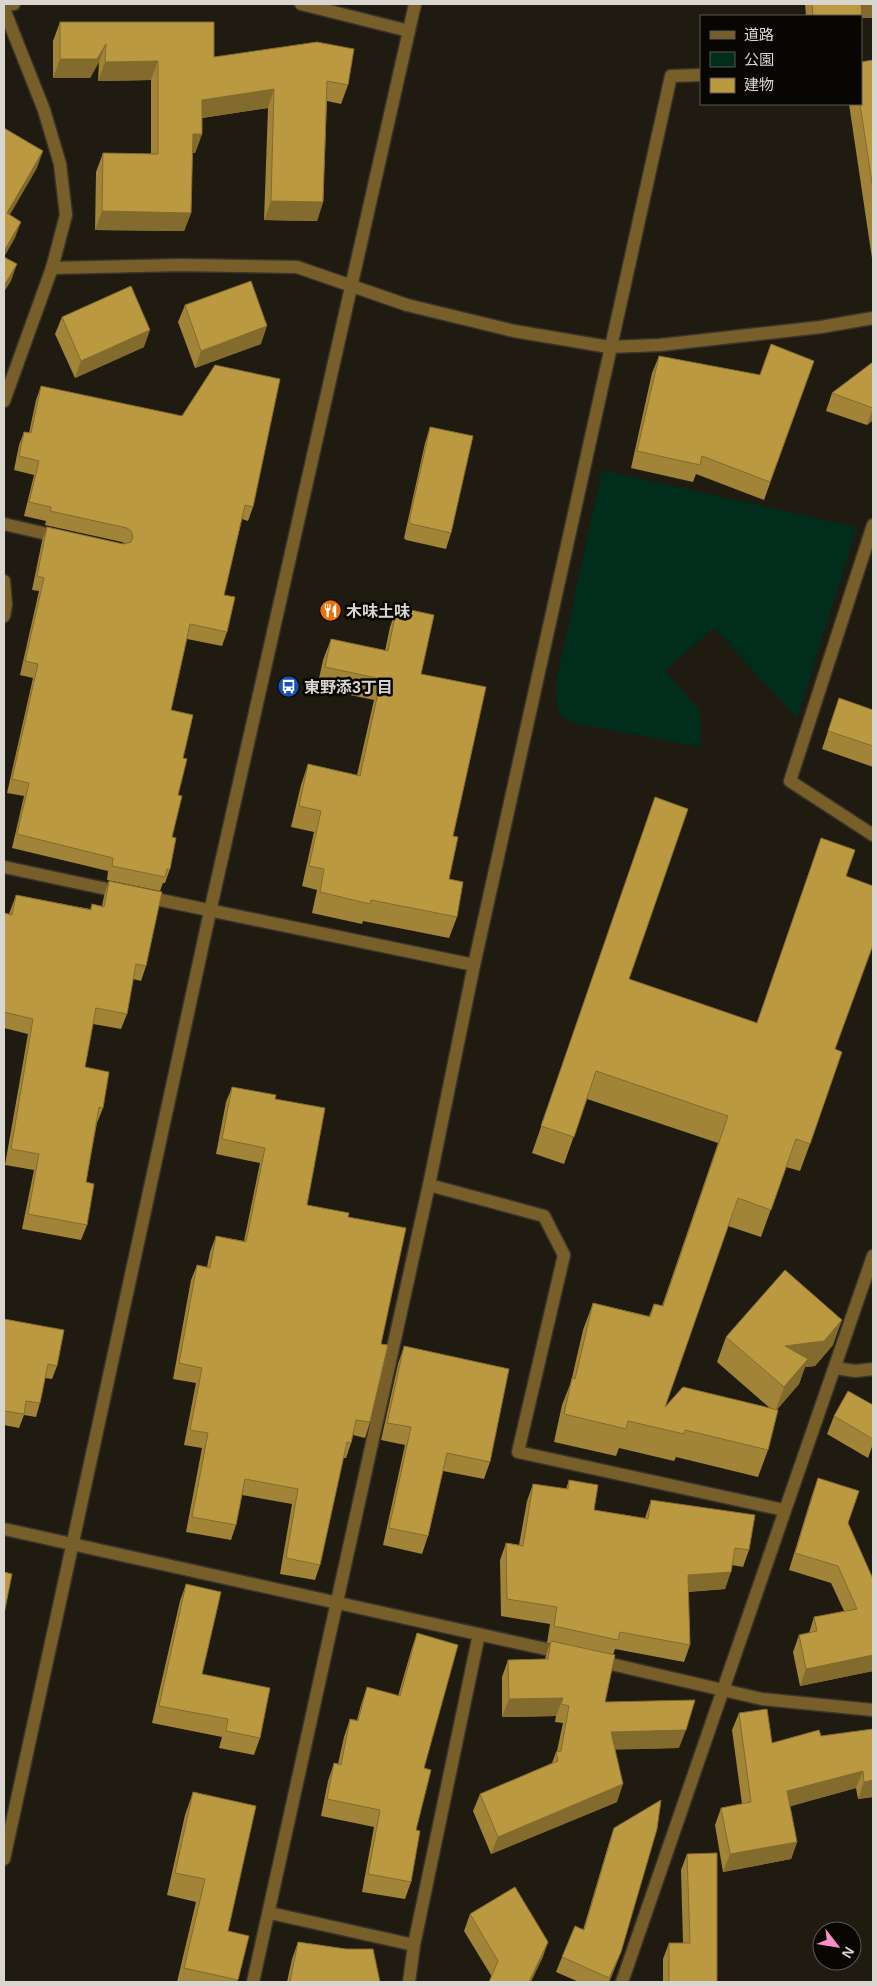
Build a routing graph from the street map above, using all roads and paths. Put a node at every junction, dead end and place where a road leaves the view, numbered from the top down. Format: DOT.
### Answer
graph roads {
  1 [pos="14,4"];
  2 [pos="300,4"];
  3 [pos="415,4"];
  4 [pos="4,5"];
  5 [pos="4,9"];
  6 [pos="409,31"];
  7 [pos="700,75"];
  8 [pos="52,268"];
  9 [pos="350,286"];
  10 [pos="873,318"];
  11 [pos="609,347"];
  12 [pos="4,400"];
  13 [pos="4,524"];
  14 [pos="873,525"];
  15 [pos="72,539"];
  16 [pos="4,581"];
  17 [pos="4,616"];
  18 [pos="873,835"];
  19 [pos="4,867"];
  20 [pos="210,911"];
  21 [pos="474,965"];
  22 [pos="428,1185"];
  23 [pos="873,1256"];
  24 [pos="835,1368"];
  25 [pos="873,1369"];
  26 [pos="784,1510"];
  27 [pos="4,1529"];
  28 [pos="74,1544"];
  29 [pos="337,1603"];
  30 [pos="479,1634"];
  31 [pos="723,1689"];
  32 [pos="873,1710"];
  33 [pos="4,1859"];
  34 [pos="270,1913"];
  35 [pos="414,1945"];
  36 [pos="253,1982"];
  37 [pos="409,1982"];
  38 [pos="622,1982"];
  1 -- 4 [label="street"];
  2 -- 6 [label="street"];
  3 -- 6 [label="street"];
  5 -- 8 [label="street"];
  6 -- 9 [label="street"];
  7 -- 11 [label="street"];
  8 -- 9 [label="street"];
  8 -- 12 [label="street"];
  9 -- 11 [label="street"];
  9 -- 20 [label="street"];
  10 -- 11 [label="street"];
  11 -- 21 [label="street"];
  13 -- 15 [label="street"];
  14 -- 18 [label="street"];
  16 -- 17 [label="street"];
  19 -- 20 [label="street"];
  20 -- 21 [label="street"];
  20 -- 28 [label="street"];
  21 -- 22 [label="street"];
  22 -- 26 [label="street"];
  22 -- 29 [label="street"];
  23 -- 24 [label="street"];
  24 -- 25 [label="street"];
  24 -- 26 [label="street"];
  26 -- 31 [label="street"];
  27 -- 28 [label="street"];
  28 -- 29 [label="street"];
  28 -- 33 [label="street"];
  29 -- 30 [label="street"];
  29 -- 34 [label="street"];
  30 -- 31 [label="street"];
  30 -- 35 [label="street"];
  31 -- 32 [label="street"];
  31 -- 38 [label="street"];
  34 -- 35 [label="street"];
  34 -- 36 [label="street"];
  35 -- 37 [label="street"];
}
